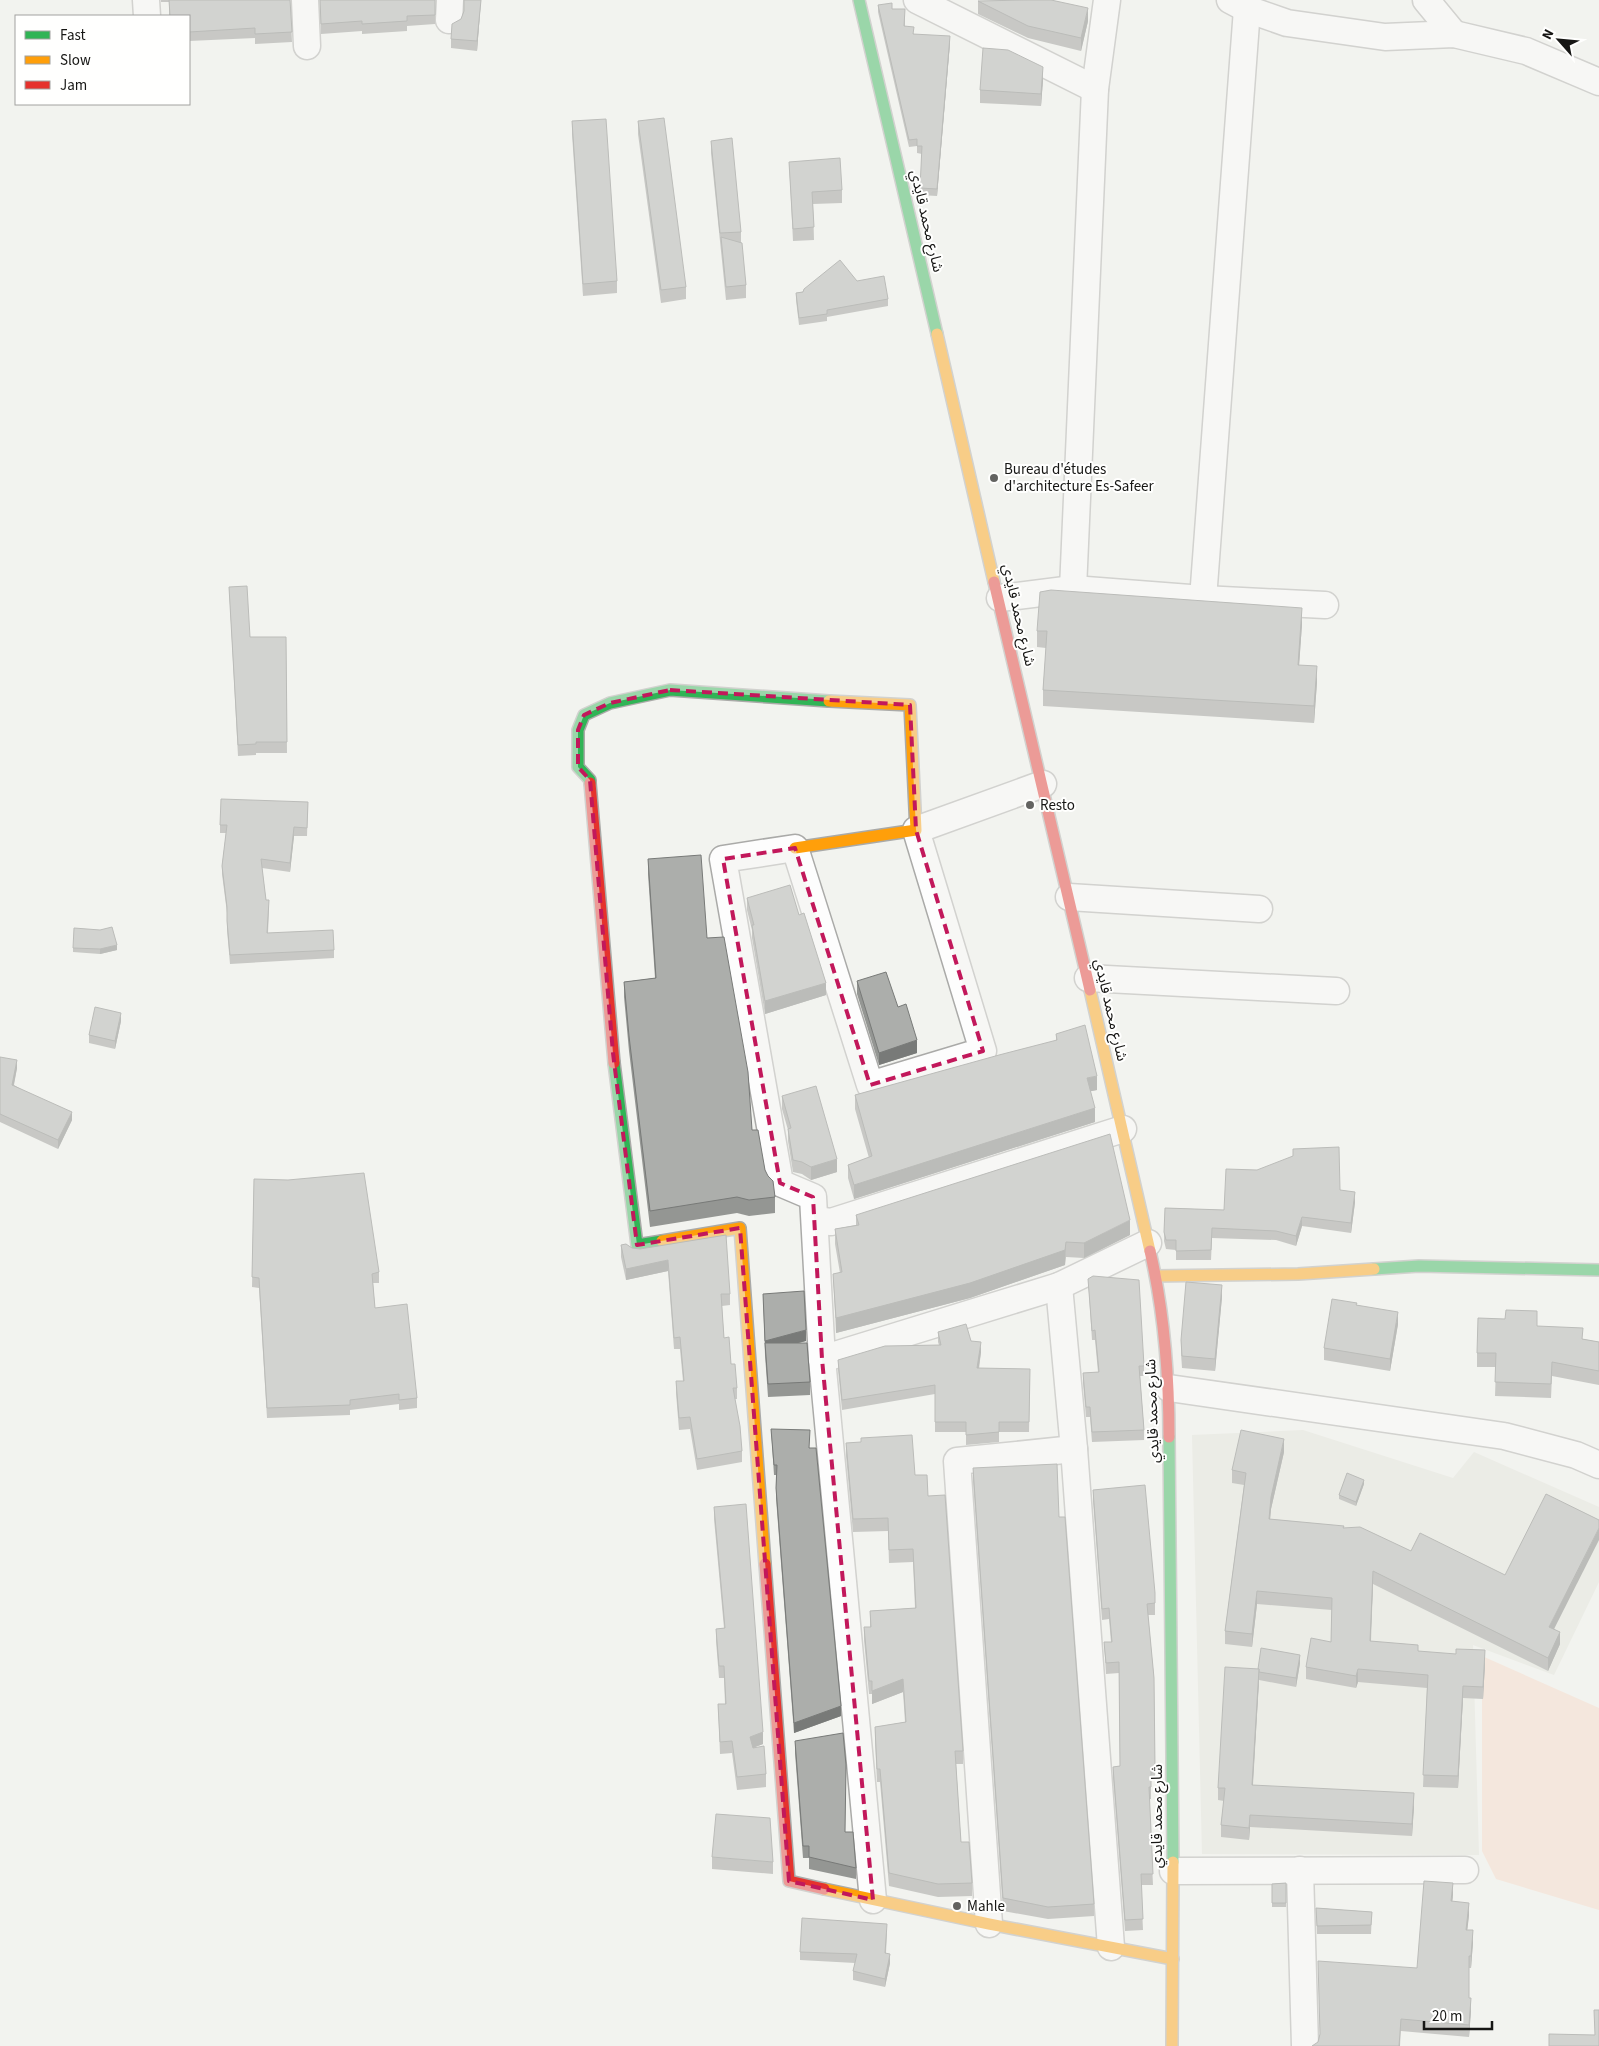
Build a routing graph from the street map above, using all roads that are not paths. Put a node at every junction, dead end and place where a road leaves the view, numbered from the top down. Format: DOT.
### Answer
graph roads {
  1 [pos="146,0"];
  2 [pos="305,0"];
  3 [pos="859,0"];
  4 [pos="917,0"];
  5 [pos="1107,0"];
  6 [pos="1426,0"];
  7 [pos="1239,4"];
  8 [pos="147,15"];
  9 [pos="1454,34"];
  10 [pos="307,46"];
  11 [pos="1599,82"];
  12 [pos="1095,89"];
  13 [pos="1073,588"];
  14 [pos="1000,598"];
  15 [pos="1203,599"];
  16 [pos="1325,605"];
  17 [pos="1043,784"];
  18 [pos="916,830"];
  19 [pos="795,848"];
  20 [pos="1069,897"];
  21 [pos="1259,909"];
  22 [pos="1088,978"];
  23 [pos="1336,991"];
  24 [pos="1122,1129"];
  25 [pos="815,1220"];
  26 [pos="1148,1242"];
  27 [pos="1599,1270"];
  28 [pos="1156,1276"];
  29 [pos="1059,1286"];
  30 [pos="822,1359"];
  31 [pos="1169,1388"];
  32 [pos="1074,1449"];
  33 [pos="1599,1465"];
  34 [pos="1300,1870"];
  35 [pos="1465,1870"];
  36 [pos="1173,1871"];
  37 [pos="873,1900"];
  38 [pos="990,1924"];
  39 [pos="1111,1947"];
  40 [pos="1173,1959"];
  41 [pos="1172,2046"];
  42 [pos="1305,2046"];
  1 -- 8 [label="street"];
  2 -- 10 [label="street"];
  3 -- 14 [label="main road, شارع محمد قايدي"];
  4 -- 12 [label="street"];
  5 -- 12 [label="street"];
  6 -- 9 [label="street"];
  7 -- 9 [label="street"];
  7 -- 15 [label="street"];
  9 -- 11 [label="street"];
  12 -- 13 [label="street"];
  13 -- 14 [label="street"];
  13 -- 15 [label="street"];
  14 -- 17 [label="main road, شارع محمد قايدي"];
  15 -- 16 [label="street"];
  17 -- 18 [label="street"];
  17 -- 20 [label="main road, شارع محمد قايدي"];
  18 -- 19 [label="main road"];
  18 -- 19 [label="street"];
  18 -- 37 [label="main road"];
  19 -- 25 [label="street"];
  20 -- 21 [label="street"];
  20 -- 22 [label="main road, شارع محمد قايدي"];
  22 -- 23 [label="street"];
  22 -- 24 [label="main road, شارع محمد قايدي"];
  24 -- 25 [label="street"];
  24 -- 26 [label="main road, شارع محمد قايدي"];
  25 -- 30 [label="street"];
  26 -- 28 [label="main road, شارع محمد قايدي"];
  26 -- 29 [label="street"];
  27 -- 28 [label="main road"];
  28 -- 31 [label="main road, شارع محمد قايدي"];
  29 -- 30 [label="street"];
  29 -- 32 [label="street"];
  30 -- 37 [label="street"];
  31 -- 33 [label="street"];
  31 -- 36 [label="main road, شارع محمد قايدي"];
  32 -- 38 [label="street"];
  32 -- 39 [label="street"];
  34 -- 35 [label="street"];
  34 -- 36 [label="street"];
  34 -- 42 [label="street"];
  36 -- 40 [label="main road, شارع محمد قايدي"];
  37 -- 38 [label="main road"];
  38 -- 39 [label="main road"];
  39 -- 40 [label="main road"];
  40 -- 41 [label="main road, شارع محمد قايدي"];
}
